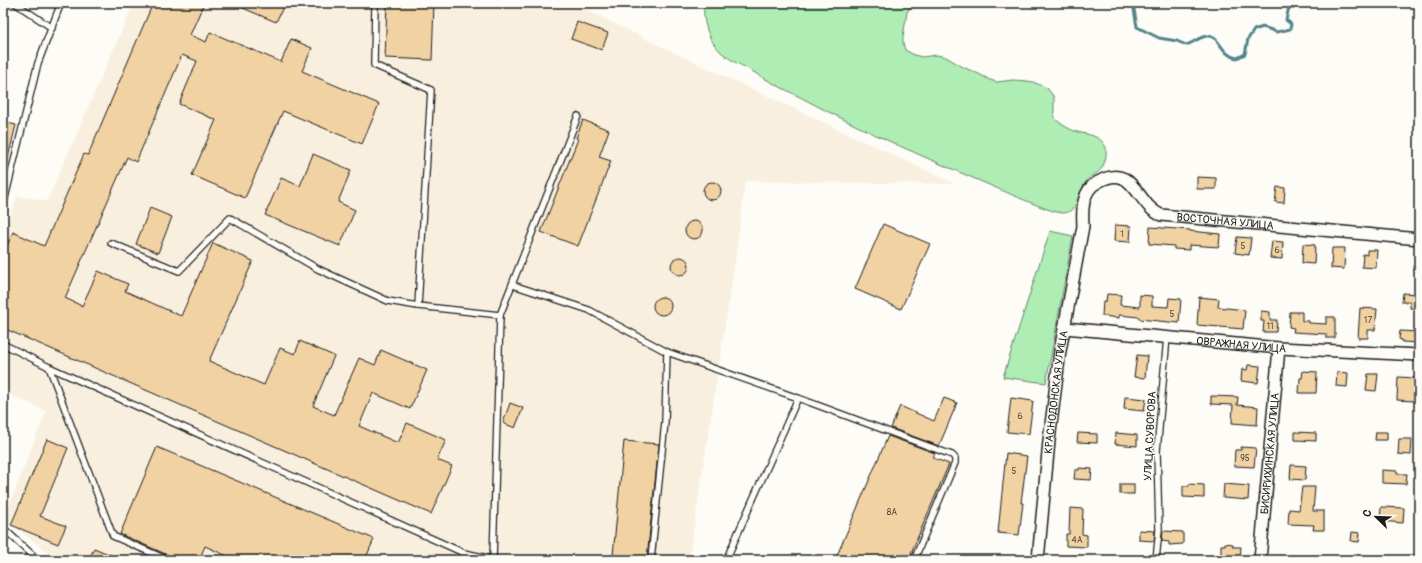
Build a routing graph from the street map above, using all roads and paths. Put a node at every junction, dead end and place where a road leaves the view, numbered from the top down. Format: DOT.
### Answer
graph roads {
  1 [pos="15,3"];
  2 [pos="61,3"];
  3 [pos="375,3"];
  4 [pos="52,28"];
  5 [pos="578,116"];
  6 [pos="3,206"];
  7 [pos="1083,226"];
  8 [pos="1419,239"];
  9 [pos="111,243"];
  10 [pos="513,284"];
  11 [pos="418,306"];
  12 [pos="500,315"];
  13 [pos="1065,328"];
  14 [pos="1167,337"];
  15 [pos="3,344"];
  16 [pos="1279,348"];
  17 [pos="667,352"];
  18 [pos="1419,356"];
  19 [pos="49,367"];
  20 [pos="798,398"];
  21 [pos="3,528"];
  22 [pos="493,559"];
  23 [pos="38,560"];
  24 [pos="168,560"];
  25 [pos="651,560"];
  26 [pos="726,560"];
  27 [pos="914,560"];
  28 [pos="1038,560"];
  29 [pos="1156,560"];
  30 [pos="1260,560"];
  1 -- 4 [label="lane"];
  2 -- 4 [label="lane"];
  3 -- 11 [label="lane"];
  4 -- 6 [label="lane"];
  5 -- 10 [label="lane"];
  7 -- 8 [label="street, ВОСТОЧНАЯ УЛИЦА"];
  7 -- 13 [label="street, КРАСНОДОНСКАЯ УЛИЦА"];
  9 -- 11 [label="lane"];
  10 -- 12 [label="lane"];
  10 -- 17 [label="lane"];
  11 -- 12 [label="lane"];
  12 -- 22 [label="lane"];
  13 -- 14 [label="street, ОВРАЖНАЯ УЛИЦА"];
  13 -- 28 [label="street, КРАСНОДОНСКАЯ УЛИЦА"];
  14 -- 16 [label="street, ОВРАЖНАЯ УЛИЦА"];
  14 -- 29 [label="lane, УЛИЦА СУВОРОВА"];
  15 -- 19 [label="lane"];
  16 -- 18 [label="street, ОВРАЖНАЯ УЛИЦА"];
  16 -- 30 [label="street, БИСИРИХИНСКАЯ УЛИЦА"];
  17 -- 20 [label="lane"];
  17 -- 25 [label="lane"];
  19 -- 22 [label="lane"];
  19 -- 24 [label="lane"];
  20 -- 26 [label="lane"];
  20 -- 27 [label="lane"];
  21 -- 23 [label="lane"];
}
